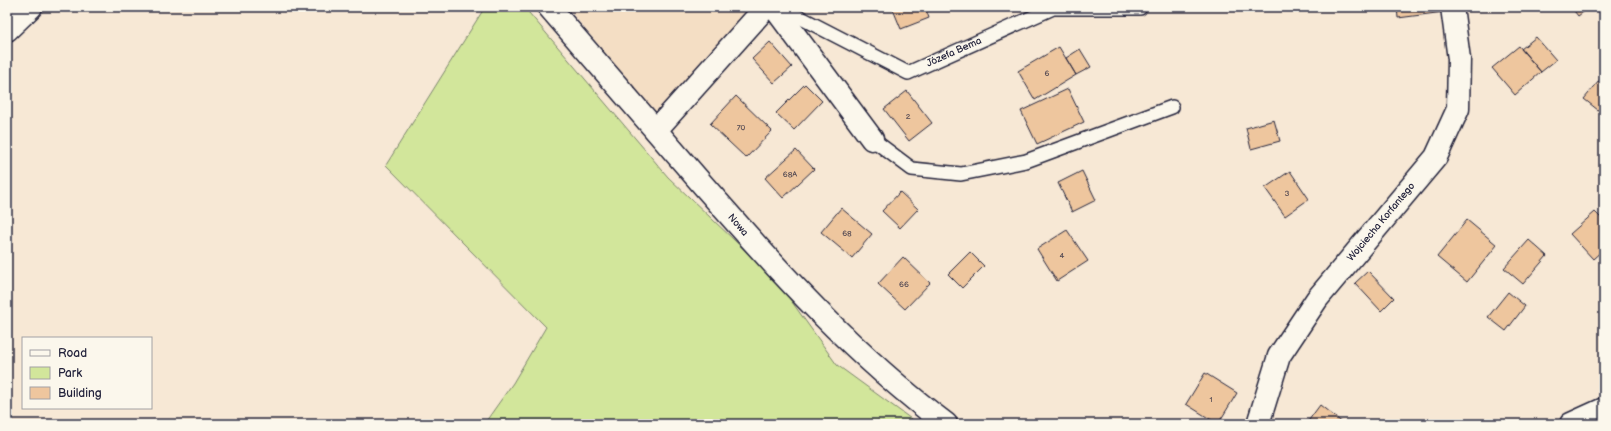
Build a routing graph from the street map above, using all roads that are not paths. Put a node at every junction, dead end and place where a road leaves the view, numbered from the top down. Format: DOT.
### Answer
graph roads {
  1 [pos="31,7"];
  2 [pos="549,7"];
  3 [pos="766,7"];
  4 [pos="774,7"];
  5 [pos="780,7"];
  6 [pos="1452,7"];
  7 [pos="1140,8"];
  8 [pos="7,30"];
  9 [pos="1172,107"];
  10 [pos="656,130"];
  11 [pos="872,139"];
  12 [pos="1604,409"];
  13 [pos="946,424"];
  14 [pos="1258,424"];
  15 [pos="1571,424"];
  1 -- 8 [label="street"];
  2 -- 10 [label="street, Nowa"];
  3 -- 10 [label="street"];
  4 -- 11 [label="street"];
  5 -- 7 [label="lane, Józefa Bema"];
  6 -- 14 [label="street, Wojciecha Korfantego"];
  9 -- 11 [label="lane"];
  10 -- 13 [label="street, Nowa"];
  12 -- 15 [label="street"];
}
